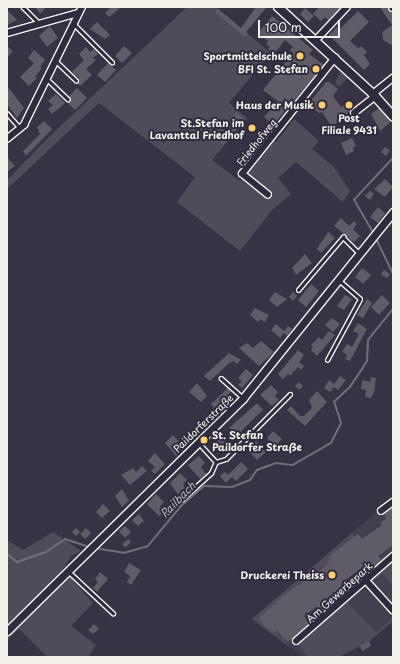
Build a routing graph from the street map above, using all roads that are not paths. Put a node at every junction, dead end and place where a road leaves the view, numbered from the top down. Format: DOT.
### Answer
graph roads {
  1 [pos="23,7"];
  2 [pos="82,7"];
  3 [pos="278,7"];
  4 [pos="348,7"];
  5 [pos="78,13"];
  6 [pos="39,23"];
  7 [pos="74,23"];
  8 [pos="7,33"];
  9 [pos="316,40"];
  10 [pos="335,58"];
  11 [pos="56,60"];
  12 [pos="112,62"];
  13 [pos="46,78"];
  14 [pos="393,78"];
  15 [pos="76,80"];
  16 [pos="375,95"];
  17 [pos="68,100"];
  18 [pos="7,113"];
  19 [pos="354,113"];
  20 [pos="393,116"];
  21 [pos="20,128"];
  22 [pos="7,140"];
  23 [pos="268,195"];
  24 [pos="393,212"];
  25 [pos="360,253"];
  26 [pos="338,280"];
  27 [pos="298,290"];
  28 [pos="327,360"];
  29 [pos="221,378"];
  30 [pos="290,394"];
  31 [pos="243,398"];
  32 [pos="198,442"];
  33 [pos="216,462"];
  34 [pos="393,502"];
  35 [pos="381,511"];
  36 [pos="168,512"];
  37 [pos="393,556"];
  38 [pos="67,570"];
  39 [pos="365,579"];
  40 [pos="393,610"];
  41 [pos="113,613"];
  42 [pos="7,631"];
  43 [pos="296,641"];
  1 -- 6 [label="lane"];
  2 -- 5 [label="street"];
  3 -- 9 [label="main road"];
  4 -- 9 [label="street"];
  5 -- 6 [label="street"];
  5 -- 7 [label="street"];
  6 -- 8 [label="street"];
  7 -- 11 [label="street"];
  7 -- 12 [label="lane"];
  9 -- 10 [label="main road"];
  10 -- 16 [label="main road"];
  10 -- 23 [label="street, Friedhofweg"];
  11 -- 13 [label="street"];
  11 -- 15 [label="lane"];
  13 -- 17 [label="lane"];
  13 -- 21 [label="street"];
  14 -- 16 [label="street"];
  16 -- 19 [label="street"];
  16 -- 20 [label="main road"];
  18 -- 21 [label="lane"];
  21 -- 22 [label="street"];
  24 -- 25 [label="street, Paildorferstraße"];
  25 -- 26 [label="street, Paildorferstraße"];
  25 -- 27 [label="lane"];
  26 -- 28 [label="lane"];
  26 -- 31 [label="street, Paildorferstraße"];
  29 -- 31 [label="lane"];
  30 -- 33 [label="lane"];
  31 -- 32 [label="street, Paildorferstraße"];
  32 -- 33 [label="lane"];
  32 -- 38 [label="street, Paildorferstraße"];
  33 -- 36 [label="lane"];
  34 -- 35 [label="street"];
  37 -- 39 [label="street, Am Gewerbepark"];
  38 -- 41 [label="lane"];
  38 -- 42 [label="street, Paildorferstraße"];
  39 -- 40 [label="street"];
  39 -- 43 [label="street, Am Gewerbepark"];
}
